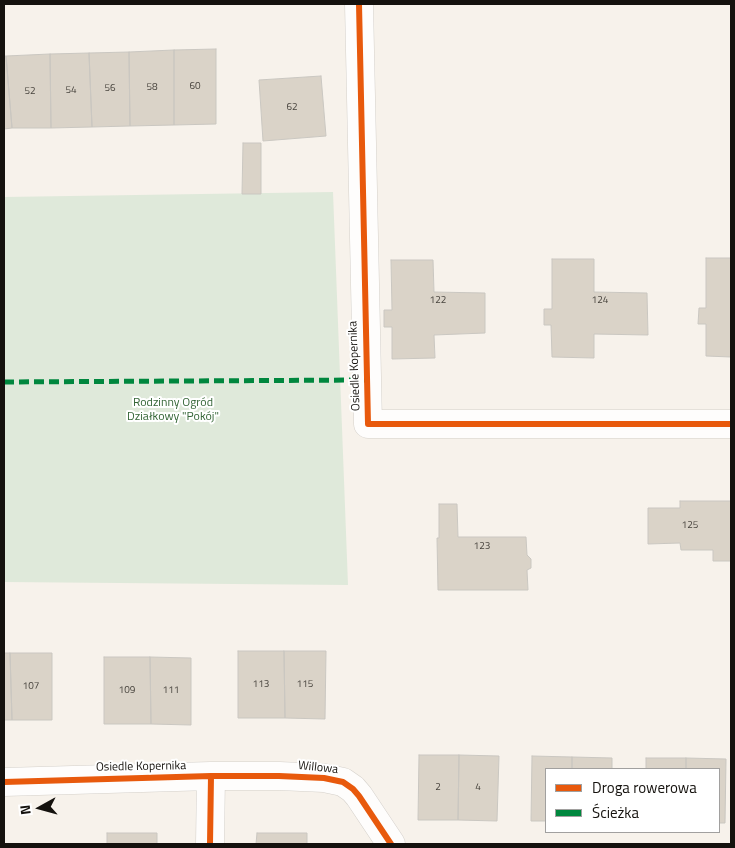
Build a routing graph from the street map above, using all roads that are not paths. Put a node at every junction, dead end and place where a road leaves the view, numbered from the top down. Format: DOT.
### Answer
graph roads {
  1 [pos="359,4"];
  2 [pos="731,424"];
  3 [pos="212,776"];
  4 [pos="4,782"];
  5 [pos="210,844"];
  6 [pos="391,844"];
  1 -- 2 [label="street, Osiedle Kopernika"];
  3 -- 4 [label="street, Osiedle Kopernika"];
  3 -- 5 [label="street"];
  3 -- 6 [label="street, Willowa"];
}
